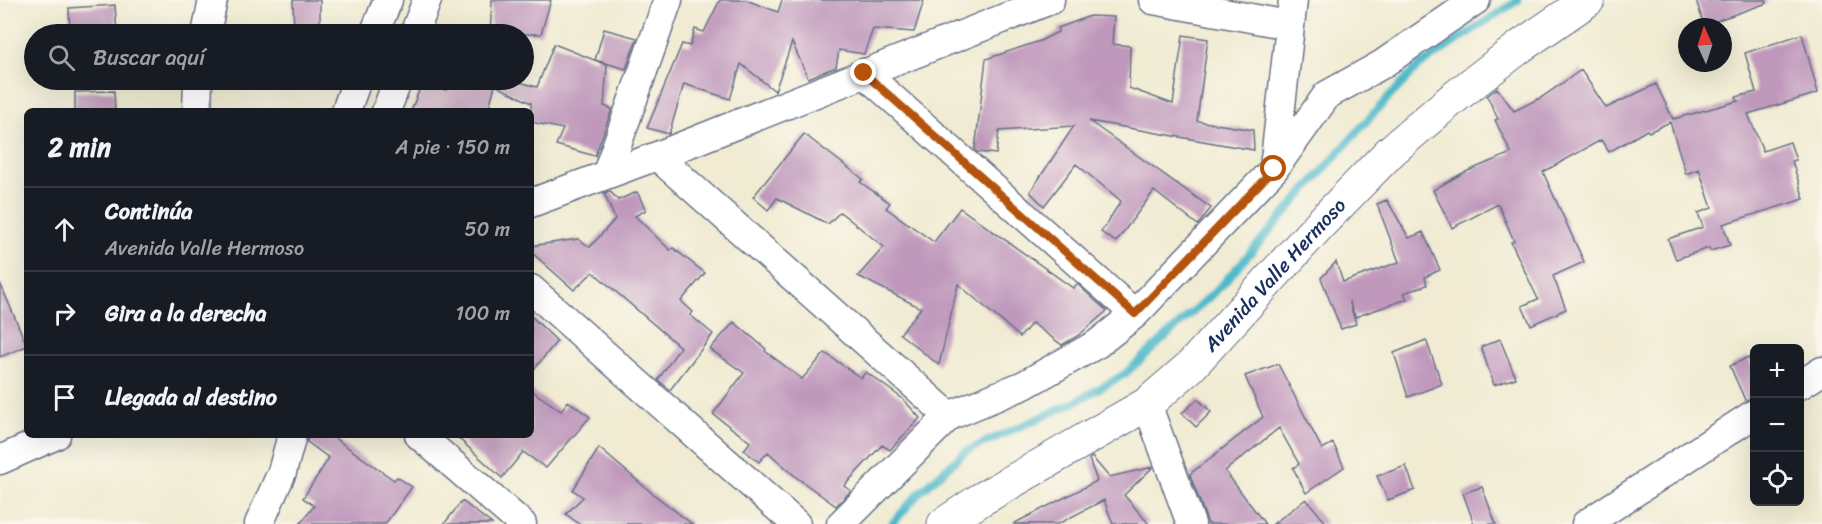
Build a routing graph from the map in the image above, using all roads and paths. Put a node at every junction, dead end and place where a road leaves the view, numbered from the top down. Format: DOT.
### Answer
graph roads {
  1 [pos="213,0"];
  2 [pos="387,0"];
  3 [pos="428,0"];
  4 [pos="668,0"];
  5 [pos="1050,0"];
  6 [pos="1154,0"];
  7 [pos="1476,0"];
  8 [pos="1588,0"];
  9 [pos="1291,13"];
  10 [pos="209,24"];
  11 [pos="378,24"];
  12 [pos="418,24"];
  13 [pos="864,73"];
  14 [pos="198,90"];
  15 [pos="353,90"];
  16 [pos="394,90"];
  17 [pos="197,108"];
  18 [pos="347,108"];
  19 [pos="387,108"];
  20 [pos="657,156"];
  21 [pos="1274,169"];
  22 [pos="607,174"];
  23 [pos="534,202"];
  24 [pos="534,292"];
  25 [pos="1135,314"];
  26 [pos="1822,370"];
  27 [pos="1804,382"];
  28 [pos="1147,404"];
  29 [pos="949,416"];
  30 [pos="1750,417"];
  31 [pos="49,438"];
  32 [pos="291,438"];
  33 [pos="422,438"];
  34 [pos="0,460"];
  35 [pos="259,524"];
  36 [pos="522,524"];
  37 [pos="796,524"];
  38 [pos="841,524"];
  39 [pos="944,524"];
  40 [pos="1191,524"];
  41 [pos="1586,524"];
  1 -- 10 [label="street"];
  2 -- 11 [label="street"];
  3 -- 12 [label="street"];
  4 -- 22 [label="street"];
  5 -- 13 [label="street"];
  6 -- 9 [label="street"];
  7 -- 21 [label="street"];
  8 -- 28 [label="street, Avenida Valle Hermoso"];
  9 -- 21 [label="street"];
  13 -- 20 [label="street"];
  13 -- 25 [label="street"];
  14 -- 17 [label="street"];
  15 -- 18 [label="street"];
  16 -- 19 [label="street"];
  20 -- 22 [label="street"];
  20 -- 29 [label="street"];
  21 -- 25 [label="street"];
  22 -- 23 [label="street"];
  24 -- 37 [label="street"];
  25 -- 29 [label="street"];
  26 -- 27 [label="street"];
  28 -- 39 [label="street, Avenida Valle Hermoso"];
  28 -- 40 [label="street"];
  29 -- 38 [label="street"];
  30 -- 41 [label="street"];
  31 -- 34 [label="street"];
  32 -- 35 [label="street"];
  33 -- 36 [label="street"];
}
